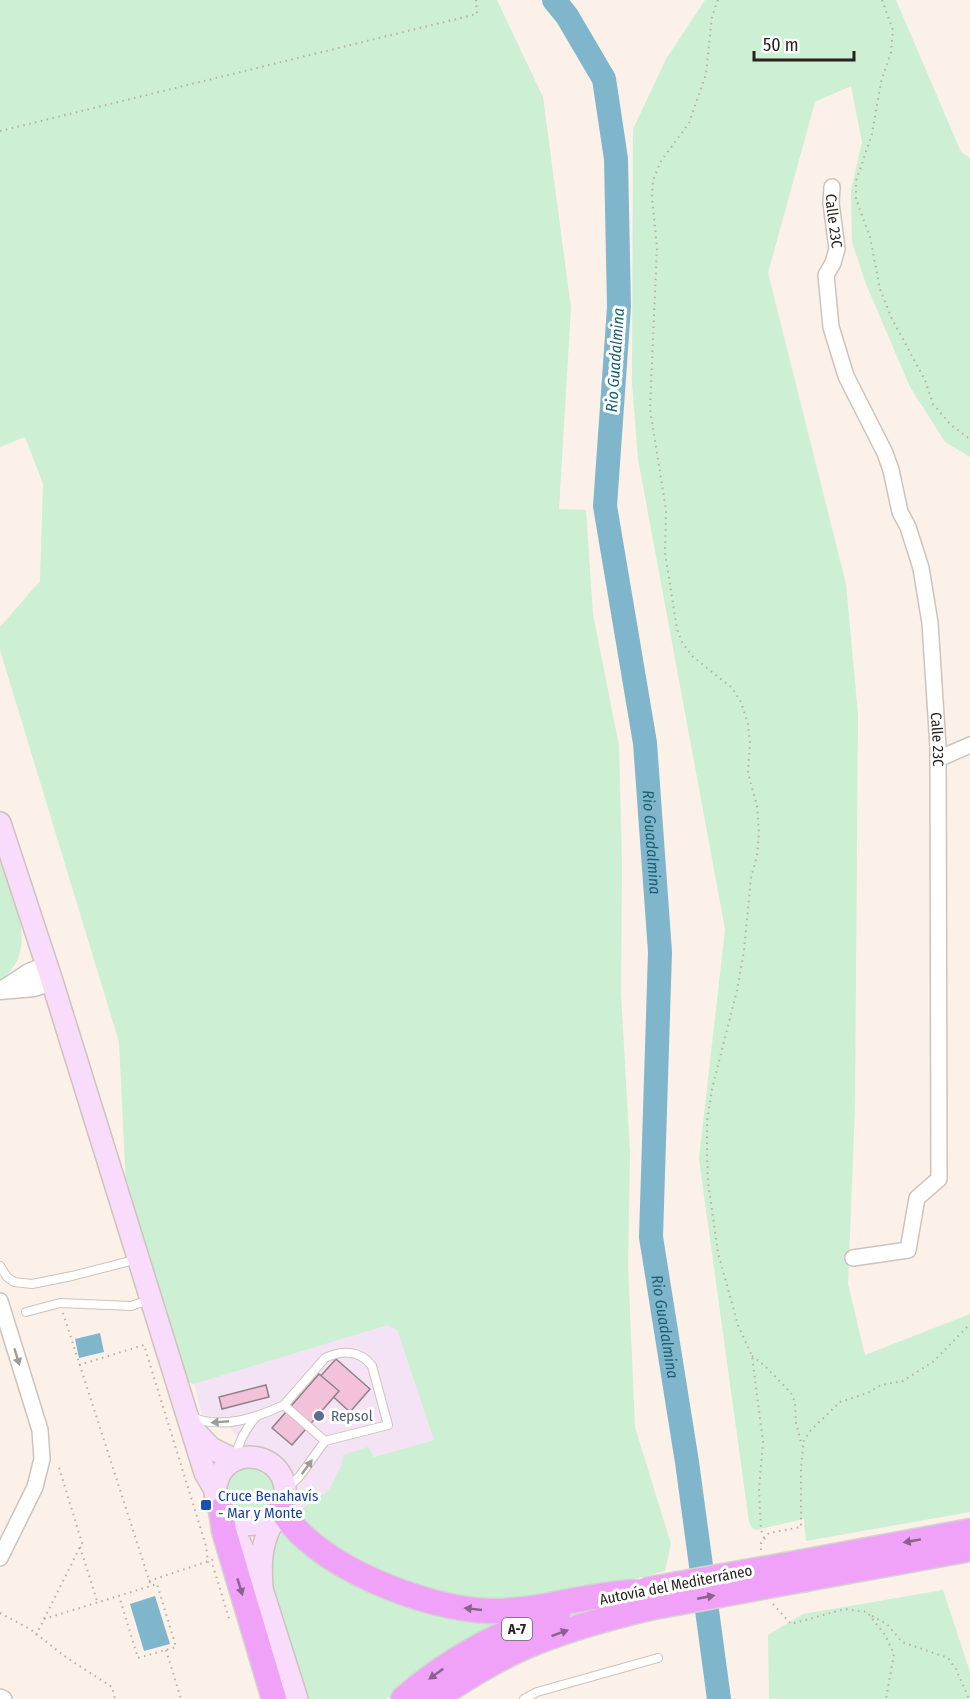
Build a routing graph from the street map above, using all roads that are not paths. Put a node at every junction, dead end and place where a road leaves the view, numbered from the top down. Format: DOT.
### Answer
graph roads {
  1 [pos="832,186"];
  2 [pos="970,745"];
  3 [pos="938,759"];
  4 [pos="0,823"];
  5 [pos="50,974"];
  6 [pos="2,989"];
  7 [pos="139,1258"];
  8 [pos="853,1258"];
  9 [pos="0,1266"];
  10 [pos="152,1299"];
  11 [pos="0,1301"];
  12 [pos="26,1312"];
  13 [pos="284,1405"];
  14 [pos="256,1417"];
  15 [pos="189,1421"];
  16 [pos="325,1441"];
  17 [pos="235,1460"];
  18 [pos="280,1504"];
  19 [pos="221,1506"];
  20 [pos="970,1531"];
  21 [pos="970,1549"];
  22 [pos="0,1558"];
  23 [pos="804,1570"];
  24 [pos="262,1589"];
  25 [pos="643,1597"];
  26 [pos="658,1658"];
  27 [pos="0,1697"];
  28 [pos="4,1699"];
  29 [pos="274,1699"];
  30 [pos="297,1699"];
  31 [pos="403,1699"];
  32 [pos="435,1699"];
  33 [pos="524,1699"];
  1 -- 3 [label="street, Calle 23C"];
  2 -- 3 [label="street"];
  3 -- 8 [label="street, Calle 23C"];
  4 -- 5 [label="main road"];
  5 -- 6 [label="street"];
  5 -- 7 [label="main road"];
  7 -- 9 [label="lane"];
  7 -- 10 [label="main road"];
  10 -- 12 [label="lane"];
  10 -- 15 [label="main road"];
  11 -- 22 [label="street, one-way"];
  13 -- 14 [label="lane"];
  13 -- 16 [label="lane"];
  13 -- 16 [label="lane"];
  14 -- 15 [label="lane, one-way"];
  14 -- 17 [label="lane"];
  15 -- 17 [label="main road"];
  15 -- 19 [label="main road"];
  18 -- 16 [label="lane, one-way"];
  17 -- 18 [label="main road"];
  17 -- 19 [label="main road"];
  18 -- 19 [label="main road"];
  18 -- 24 [label="main road"];
  25 -- 18 [label="highway, one-way"];
  19 -- 24 [label="main road"];
  19 -- 29 [label="highway, one-way"];
  20 -- 23 [label="highway, Autovía del Mediterráneo / A-7, one-way"];
  21 -- 23 [label="highway, Autovía del Mediterráneo / A-7"];
  23 -- 25 [label="highway, Autovía del Mediterráneo / A-7, bridge"];
  24 -- 30 [label="main road"];
  25 -- 31 [label="highway, Autovía del Mediterráneo / A-7, one-way"];
  32 -- 25 [label="highway, Autovía del Mediterráneo / A-7, one-way"];
  26 -- 33 [label="lane"];
  27 -- 28 [label="street"];
}
